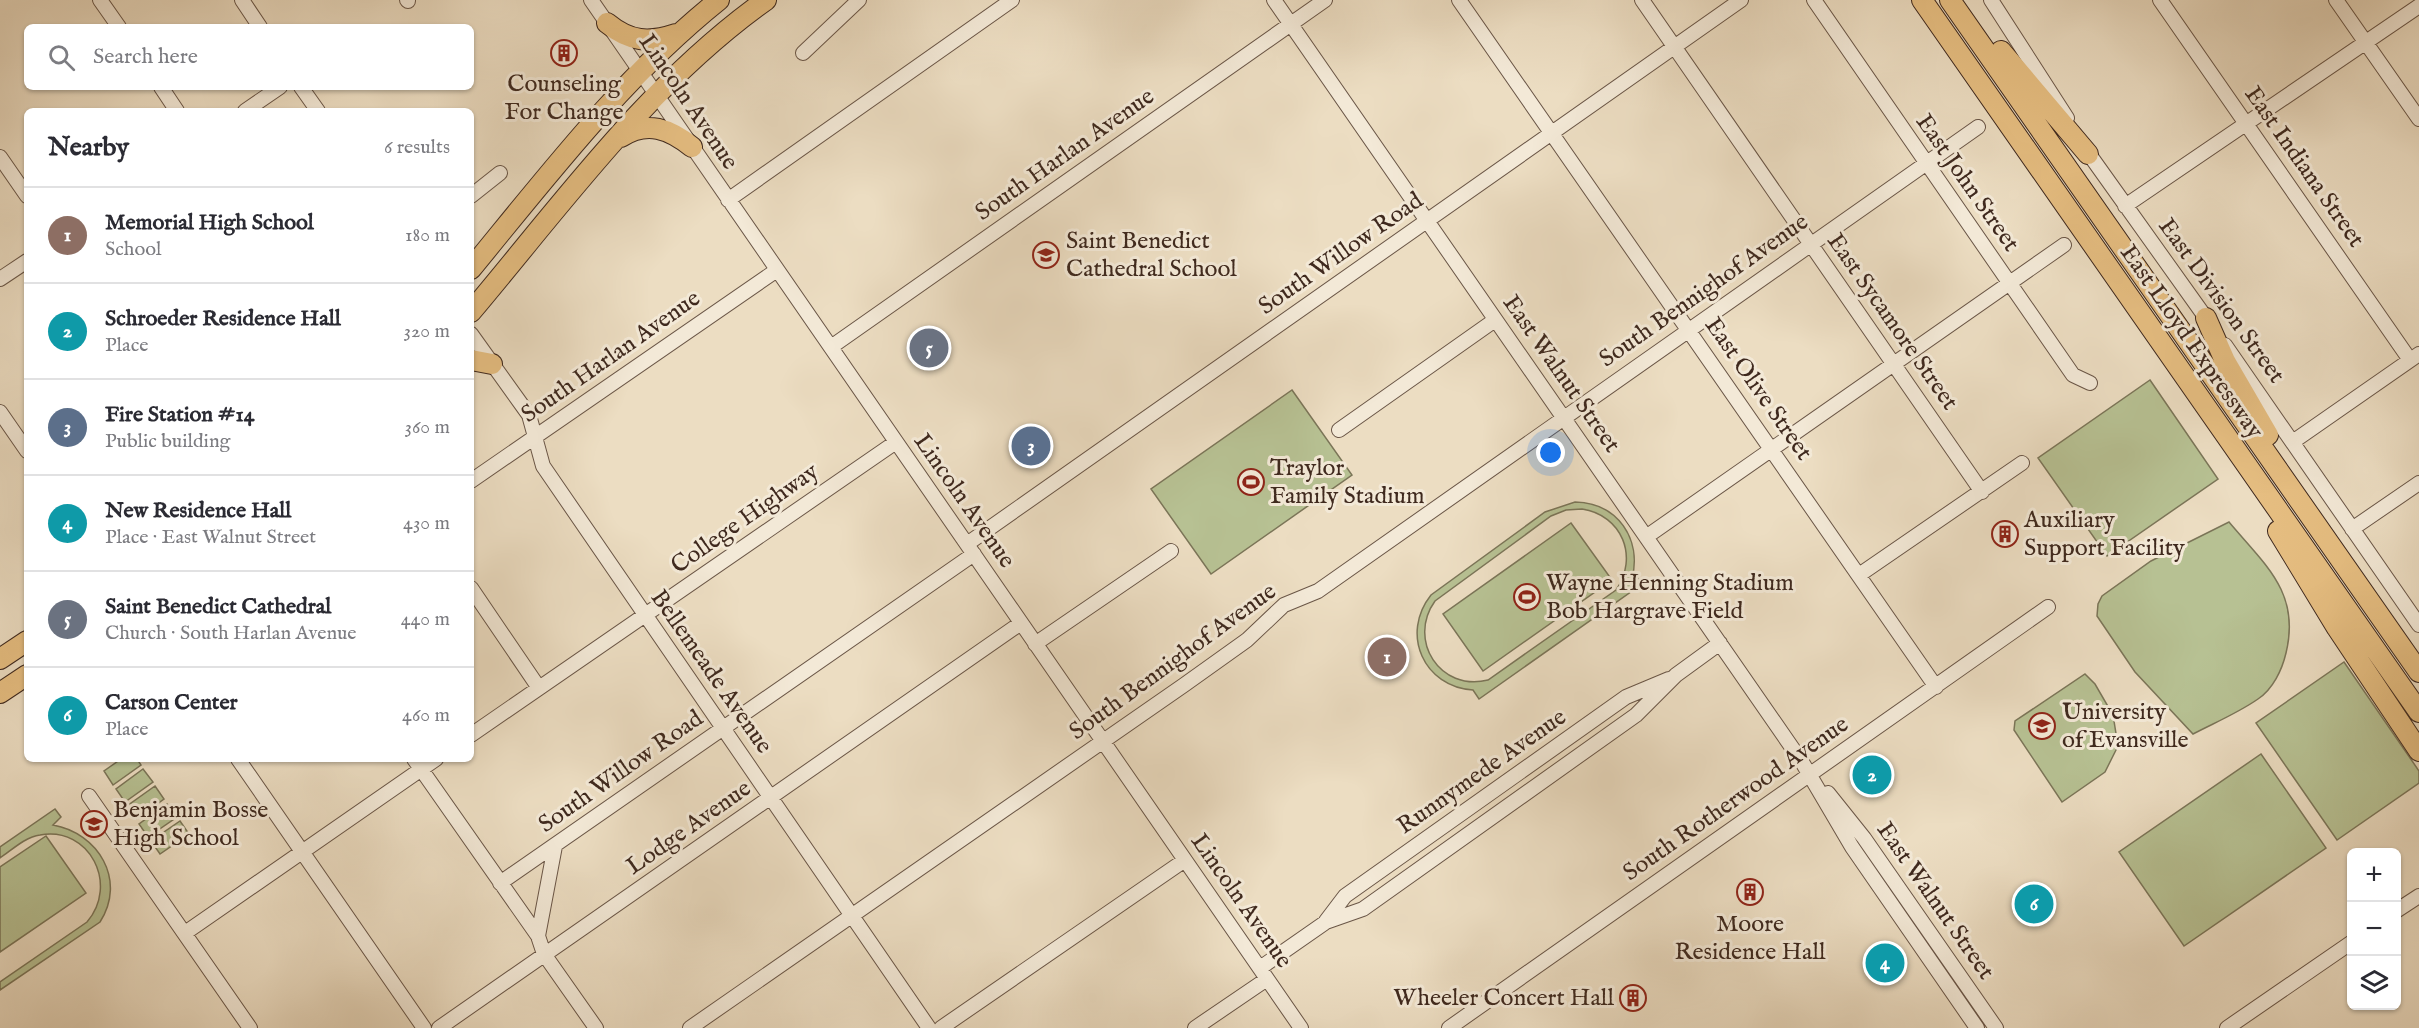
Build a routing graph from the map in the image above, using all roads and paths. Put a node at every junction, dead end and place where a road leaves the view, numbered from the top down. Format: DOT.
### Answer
graph roads {
  1 [pos="100,0"];
  2 [pos="242,0"];
  3 [pos="591,0"];
  4 [pos="719,0"];
  5 [pos="766,0"];
  6 [pos="859,0"];
  7 [pos="1012,0"];
  8 [pos="1274,0"];
  9 [pos="1325,0"];
  10 [pos="1459,0"];
  11 [pos="1642,0"];
  12 [pos="1741,0"];
  13 [pos="1814,0"];
  14 [pos="1922,0"];
  15 [pos="1991,0"];
  16 [pos="2160,0"];
  17 [pos="2336,0"];
  18 [pos="1952,3"];
  19 [pos="2419,6"];
  20 [pos="607,23"];
  21 [pos="117,24"];
  22 [pos="258,24"];
  23 [pos="1290,24"];
  24 [pos="681,32"];
  25 [pos="2366,43"];
  26 [pos="1674,47"];
  27 [pos="803,53"];
  28 [pos="640,71"];
  29 [pos="163,90"];
  30 [pos="276,90"];
  31 [pos="303,90"];
  32 [pos="656,94"];
  33 [pos="175,108"];
  34 [pos="249,108"];
  35 [pos="316,108"];
  36 [pos="2419,119"];
  37 [pos="2246,124"];
  38 [pos="1978,127"];
  39 [pos="1552,133"];
  40 [pos="614,142"];
  41 [pos="692,147"];
  42 [pos="2088,154"];
  43 [pos="0,157"];
  44 [pos="1926,163"];
  45 [pos="500,173"];
  46 [pos="24,192"];
  47 [pos="474,194"];
  48 [pos="728,200"];
  49 [pos="2125,206"];
  50 [pos="1427,221"];
  51 [pos="1811,244"];
  52 [pos="2064,245"];
  53 [pos="490,246"];
  54 [pos="474,254"];
  55 [pos="24,263"];
  56 [pos="474,265"];
  57 [pos="777,270"];
  58 [pos="0,279"];
  59 [pos="2009,283"];
  60 [pos="474,308"];
  61 [pos="2206,318"];
  62 [pos="1495,320"];
  63 [pos="1689,330"];
  64 [pos="474,338"];
  65 [pos="831,347"];
  66 [pos="2415,357"];
  67 [pos="474,361"];
  68 [pos="492,364"];
  69 [pos="1894,364"];
  70 [pos="2090,383"];
  71 [pos="0,412"];
  72 [pos="1563,417"];
  73 [pos="2218,424"];
  74 [pos="1340,430"];
  75 [pos="535,437"];
  76 [pos="2294,441"];
  77 [pos="896,442"];
  78 [pos="24,447"];
  79 [pos="1772,450"];
  80 [pos="2022,463"];
  81 [pos="474,479"];
  82 [pos="2419,483"];
  83 [pos="1982,492"];
  84 [pos="2313,520"];
  85 [pos="2352,529"];
  86 [pos="1646,537"];
  87 [pos="970,549"];
  88 [pos="1170,550"];
  89 [pos="1859,575"];
  90 [pos="474,592"];
  91 [pos="2048,607"];
  92 [pos="644,615"];
  93 [pos="1021,623"];
  94 [pos="2419,625"];
  95 [pos="24,643"];
  96 [pos="1035,644"];
  97 [pos="1720,644"];
  98 [pos="0,659"];
  99 [pos="2419,672"];
  100 [pos="1676,675"];
  101 [pos="24,677"];
  102 [pos="1936,687"];
  103 [pos="539,688"];
  104 [pos="0,693"];
  105 [pos="2419,712"];
  106 [pos="723,729"];
  107 [pos="474,733"];
  108 [pos="1103,742"];
  109 [pos="2419,751"];
  110 [pos="240,762"];
  111 [pos="417,764"];
  112 [pos="1810,774"];
  113 [pos="89,796"];
  114 [pos="771,799"];
  115 [pos="555,846"];
  116 [pos="303,852"];
  117 [pos="1185,860"];
  118 [pos="500,883"];
  119 [pos="2419,896"];
  120 [pos="2401,908"];
  121 [pos="852,916"];
  122 [pos="1326,922"];
  123 [pos="185,933"];
  124 [pos="538,936"];
  125 [pos="2347,945"];
  126 [pos="544,954"];
  127 [pos="1264,974"];
  128 [pos="250,1028"];
  129 [pos="424,1028"];
  130 [pos="439,1028"];
  131 [pos="596,1028"];
  132 [pos="690,1028"];
  133 [pos="929,1028"];
  134 [pos="941,1028"];
  135 [pos="1195,1028"];
  136 [pos="1301,1028"];
  137 [pos="1449,1028"];
  138 [pos="1977,1028"];
  139 [pos="1996,1028"];
  140 [pos="2227,1028"];
  1 -- 21 [label="street"];
  2 -- 22 [label="street"];
  3 -- 20 [label="street, Lincoln Avenue"];
  4 -- 24 [label="highway"];
  5 -- 32 [label="highway"];
  6 -- 27 [label="street"];
  7 -- 48 [label="street"];
  8 -- 23 [label="street, East Walnut Street"];
  9 -- 23 [label="street, South Harlan Avenue"];
  10 -- 39 [label="street, East Olive Street"];
  11 -- 26 [label="street, East Sycamore Street"];
  12 -- 26 [label="street, South Willow Road"];
  13 -- 44 [label="street, East John Street"];
  14 -- 73 [label="highway, East Lloyd Expressway"];
  15 -- 42 [label="street, East Division Street"];
  16 -- 37 [label="street, East Indiana Street"];
  17 -- 25 [label="street"];
  18 -- 42 [label="highway"];
  18 -- 84 [label="highway, East Lloyd Expressway"];
  19 -- 25 [label="street"];
  20 -- 24 [label="highway"];
  20 -- 28 [label="street, Lincoln Avenue"];
  23 -- 50 [label="street, East Walnut Street"];
  23 -- 65 [label="street, South Harlan Avenue"];
  24 -- 28 [label="highway"];
  25 -- 36 [label="street"];
  25 -- 37 [label="street"];
  26 -- 39 [label="street, South Willow Road"];
  26 -- 51 [label="street, East Sycamore Street"];
  28 -- 32 [label="street, Lincoln Avenue"];
  28 -- 53 [label="highway"];
  29 -- 33 [label="street"];
  30 -- 34 [label="street"];
  31 -- 35 [label="street"];
  32 -- 40 [label="highway"];
  32 -- 41 [label="street, Lincoln Avenue"];
  37 -- 49 [label="street"];
  37 -- 66 [label="street, East Indiana Street"];
  38 -- 44 [label="street, South Bennighof Avenue"];
  39 -- 50 [label="street, South Willow Road"];
  39 -- 63 [label="street, East Olive Street"];
  40 -- 41 [label="highway"];
  40 -- 60 [label="highway"];
  41 -- 48 [label="street, Lincoln Avenue"];
  42 -- 49 [label="street, East Division Street"];
  43 -- 46 [label="street"];
  44 -- 51 [label="street, South Bennighof Avenue"];
  44 -- 59 [label="street, East John Street"];
  45 -- 47 [label="street"];
  48 -- 57 [label="street, Lincoln Avenue"];
  49 -- 61 [label="street, East Division Street"];
  50 -- 62 [label="street, East Walnut Street"];
  50 -- 87 [label="street, South Willow Road"];
  51 -- 63 [label="street, South Bennighof Avenue"];
  51 -- 69 [label="street, East Sycamore Street"];
  52 -- 59 [label="street"];
  53 -- 54 [label="highway"];
  53 -- 56 [label="highway"];
  55 -- 58 [label="street"];
  57 -- 65 [label="street, Lincoln Avenue"];
  57 -- 75 [label="street, South Harlan Avenue"];
  59 -- 69 [label="street"];
  59 -- 70 [label="street, East John Street"];
  61 -- 76 [label="street, East Division Street"];
  61 -- 84 [label="highway"];
  62 -- 72 [label="street, East Walnut Street"];
  62 -- 74 [label="street"];
  63 -- 72 [label="street, South Bennighof Avenue"];
  63 -- 79 [label="street, East Olive Street"];
  64 -- 68 [label="street, Bellemeade Avenue"];
  65 -- 77 [label="street, Lincoln Avenue"];
  66 -- 76 [label="street"];
  67 -- 68 [label="highway"];
  68 -- 75 [label="street, Bellemeade Avenue"];
  69 -- 79 [label="street"];
  69 -- 83 [label="street, East Sycamore Street"];
  71 -- 78 [label="street"];
  72 -- 86 [label="street, East Walnut Street"];
  72 -- 108 [label="street, South Bennighof Avenue"];
  73 -- 105 [label="highway, East Lloyd Expressway"];
  73 -- 109 [label="highway"];
  75 -- 81 [label="street, South Harlan Avenue"];
  75 -- 92 [label="street, Bellemeade Avenue"];
  76 -- 85 [label="street, East Division Street"];
  77 -- 87 [label="street, Lincoln Avenue"];
  77 -- 92 [label="street, College Highway"];
  79 -- 86 [label="street"];
  79 -- 89 [label="street, East Olive Street"];
  80 -- 83 [label="street"];
  82 -- 85 [label="street"];
  83 -- 89 [label="street"];
  84 -- 99 [label="highway, East Lloyd Expressway"];
  85 -- 94 [label="street, East Division Street"];
  86 -- 97 [label="street, East Walnut Street"];
  87 -- 93 [label="street, Lincoln Avenue"];
  87 -- 106 [label="street, South Willow Road"];
  88 -- 96 [label="street"];
  89 -- 102 [label="street, East Olive Street"];
  90 -- 103 [label="street"];
  91 -- 102 [label="street, South Rotherwood Avenue"];
  92 -- 103 [label="street, College Highway"];
  92 -- 106 [label="street, Bellemeade Avenue"];
  93 -- 96 [label="street, Lincoln Avenue"];
  93 -- 114 [label="street, Lodge Avenue"];
  95 -- 98 [label="highway"];
  96 -- 108 [label="street, Lincoln Avenue"];
  97 -- 100 [label="street, Runnymede Avenue"];
  97 -- 112 [label="street, East Walnut Street"];
  100 -- 122 [label="street, Runnymede Avenue"];
  100 -- 122 [label="street, Runnymede Avenue"];
  101 -- 104 [label="highway"];
  102 -- 112 [label="street, South Rotherwood Avenue"];
  103 -- 107 [label="street, College Highway"];
  106 -- 114 [label="street, Bellemeade Avenue"];
  106 -- 115 [label="street, South Willow Road"];
  108 -- 117 [label="street, Lincoln Avenue"];
  108 -- 121 [label="street, South Bennighof Avenue"];
  110 -- 116 [label="street"];
  111 -- 116 [label="street"];
  111 -- 118 [label="street"];
  112 -- 137 [label="street, South Rotherwood Avenue"];
  112 -- 138 [label="street, East Walnut Street"];
  112 -- 139 [label="street, East Walnut Street"];
  113 -- 123 [label="street"];
  114 -- 121 [label="street, Bellemeade Avenue"];
  114 -- 126 [label="street, Lodge Avenue"];
  115 -- 118 [label="street, South Willow Road"];
  115 -- 124 [label="street"];
  116 -- 123 [label="street"];
  116 -- 129 [label="street"];
  117 -- 127 [label="street, Lincoln Avenue"];
  117 -- 134 [label="street"];
  118 -- 124 [label="street"];
  119 -- 120 [label="street"];
  121 -- 132 [label="street, South Bennighof Avenue"];
  121 -- 133 [label="street, Bellemeade Avenue"];
  122 -- 127 [label="street, Runnymede Avenue"];
  123 -- 128 [label="street"];
  124 -- 126 [label="street"];
  125 -- 140 [label="street"];
  126 -- 130 [label="street, Lodge Avenue"];
  126 -- 131 [label="street"];
  127 -- 135 [label="street, Runnymede Avenue"];
  127 -- 136 [label="street, Lincoln Avenue"];
}
